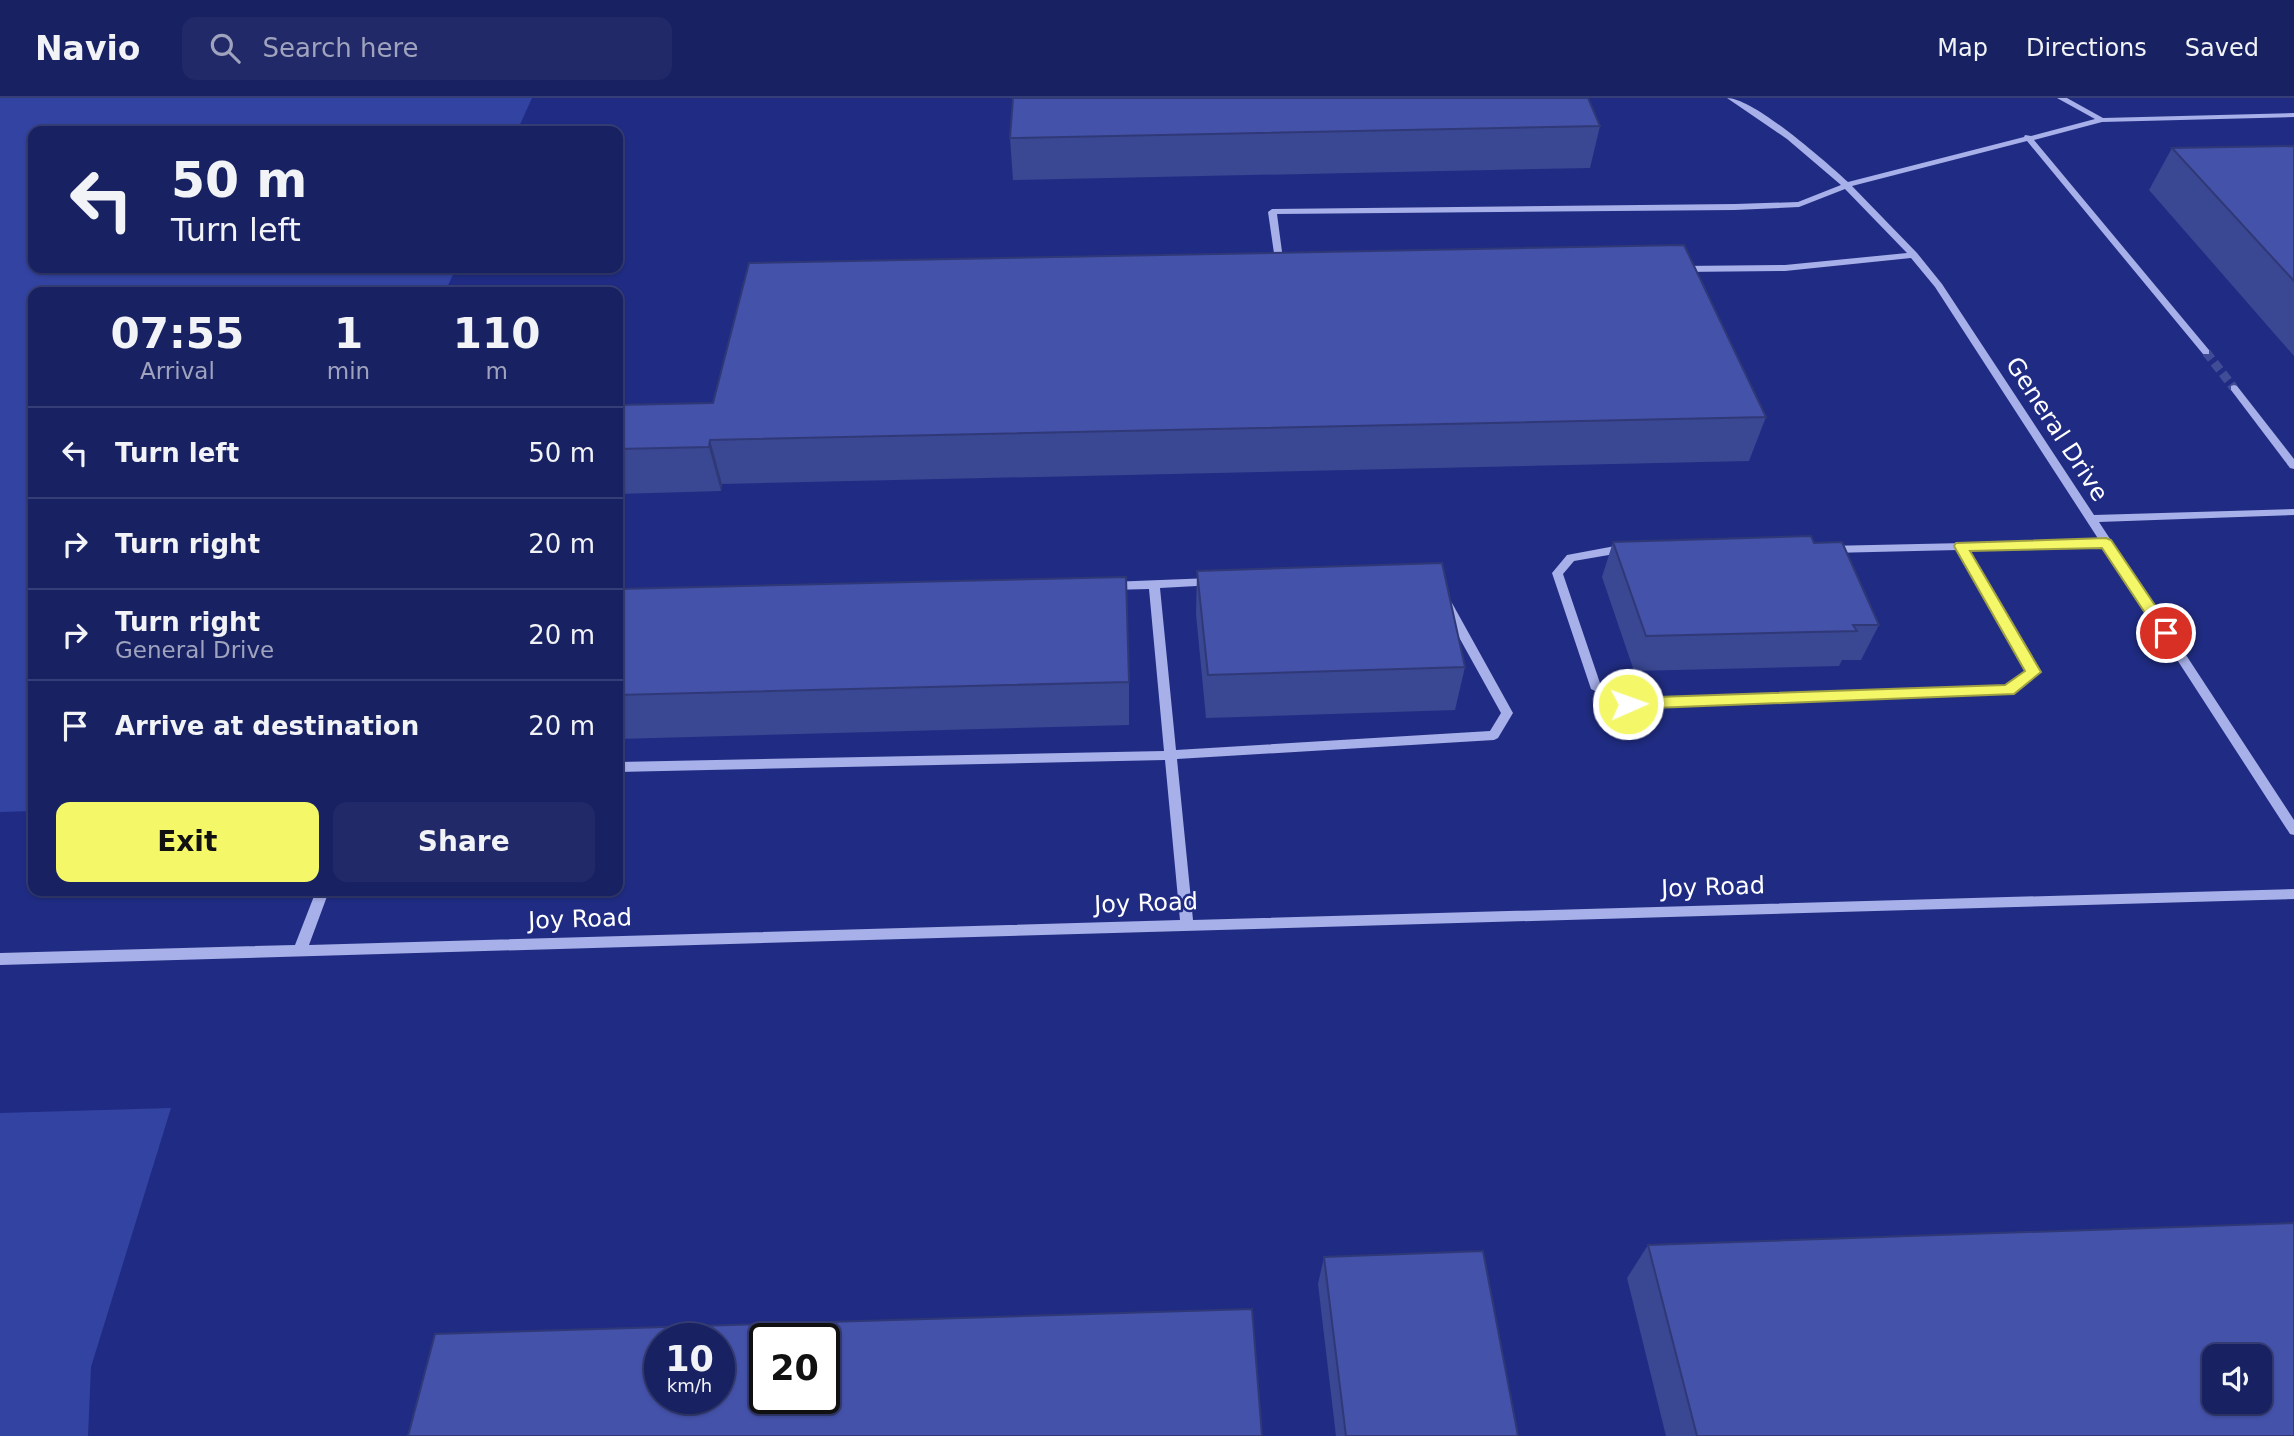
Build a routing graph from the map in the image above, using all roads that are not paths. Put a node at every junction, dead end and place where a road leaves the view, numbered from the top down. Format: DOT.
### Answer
graph roads {
  1 [pos="1731,98"];
  2 [pos="2061,98"];
  3 [pos="2294,115"];
  4 [pos="2102,120"];
  5 [pos="2028,137"];
  6 [pos="1847,185"];
  7 [pos="1914,255"];
  8 [pos="1673,269"];
  9 [pos="1295,274"];
  10 [pos="2206,352"];
  11 [pos="2234,388"];
  12 [pos="2294,466"];
  13 [pos="2294,512"];
  14 [pos="2090,519"];
  15 [pos="2106,543"];
  16 [pos="1961,546"];
  17 [pos="1645,547"];
  18 [pos="1823,549"];
  19 [pos="1222,581"];
  20 [pos="1154,585"];
  21 [pos="1099,586"];
  22 [pos="1441,593"];
  23 [pos="1171,755"];
  24 [pos="623,767"];
  25 [pos="2294,830"];
  26 [pos="2294,894"];
  27 [pos="320,896"];
  28 [pos="1187,925"];
  29 [pos="300,951"];
  30 [pos="0,959"];
  1 -- 6 [label="street, General Drive"];
  2 -- 4 [label="street"];
  3 -- 4 [label="lane"];
  4 -- 5 [label="lane"];
  5 -- 6 [label="lane"];
  5 -- 10 [label="street"];
  6 -- 7 [label="street, General Drive"];
  6 -- 9 [label="street"];
  7 -- 8 [label="street"];
  7 -- 14 [label="street, General Drive"];
  11 -- 12 [label="street"];
  13 -- 14 [label="street"];
  14 -- 15 [label="street, General Drive"];
  15 -- 16 [label="street"];
  15 -- 25 [label="street, General Drive"];
  16 -- 17 [label="street"];
  16 -- 18 [label="street"];
  19 -- 20 [label="street"];
  20 -- 21 [label="street"];
  20 -- 23 [label="street"];
  22 -- 23 [label="street"];
  23 -- 24 [label="street"];
  23 -- 28 [label="street"];
  26 -- 28 [label="street, Joy Road"];
  27 -- 29 [label="street"];
  28 -- 29 [label="street, Joy Road"];
  29 -- 30 [label="street, Joy Road"];
}
